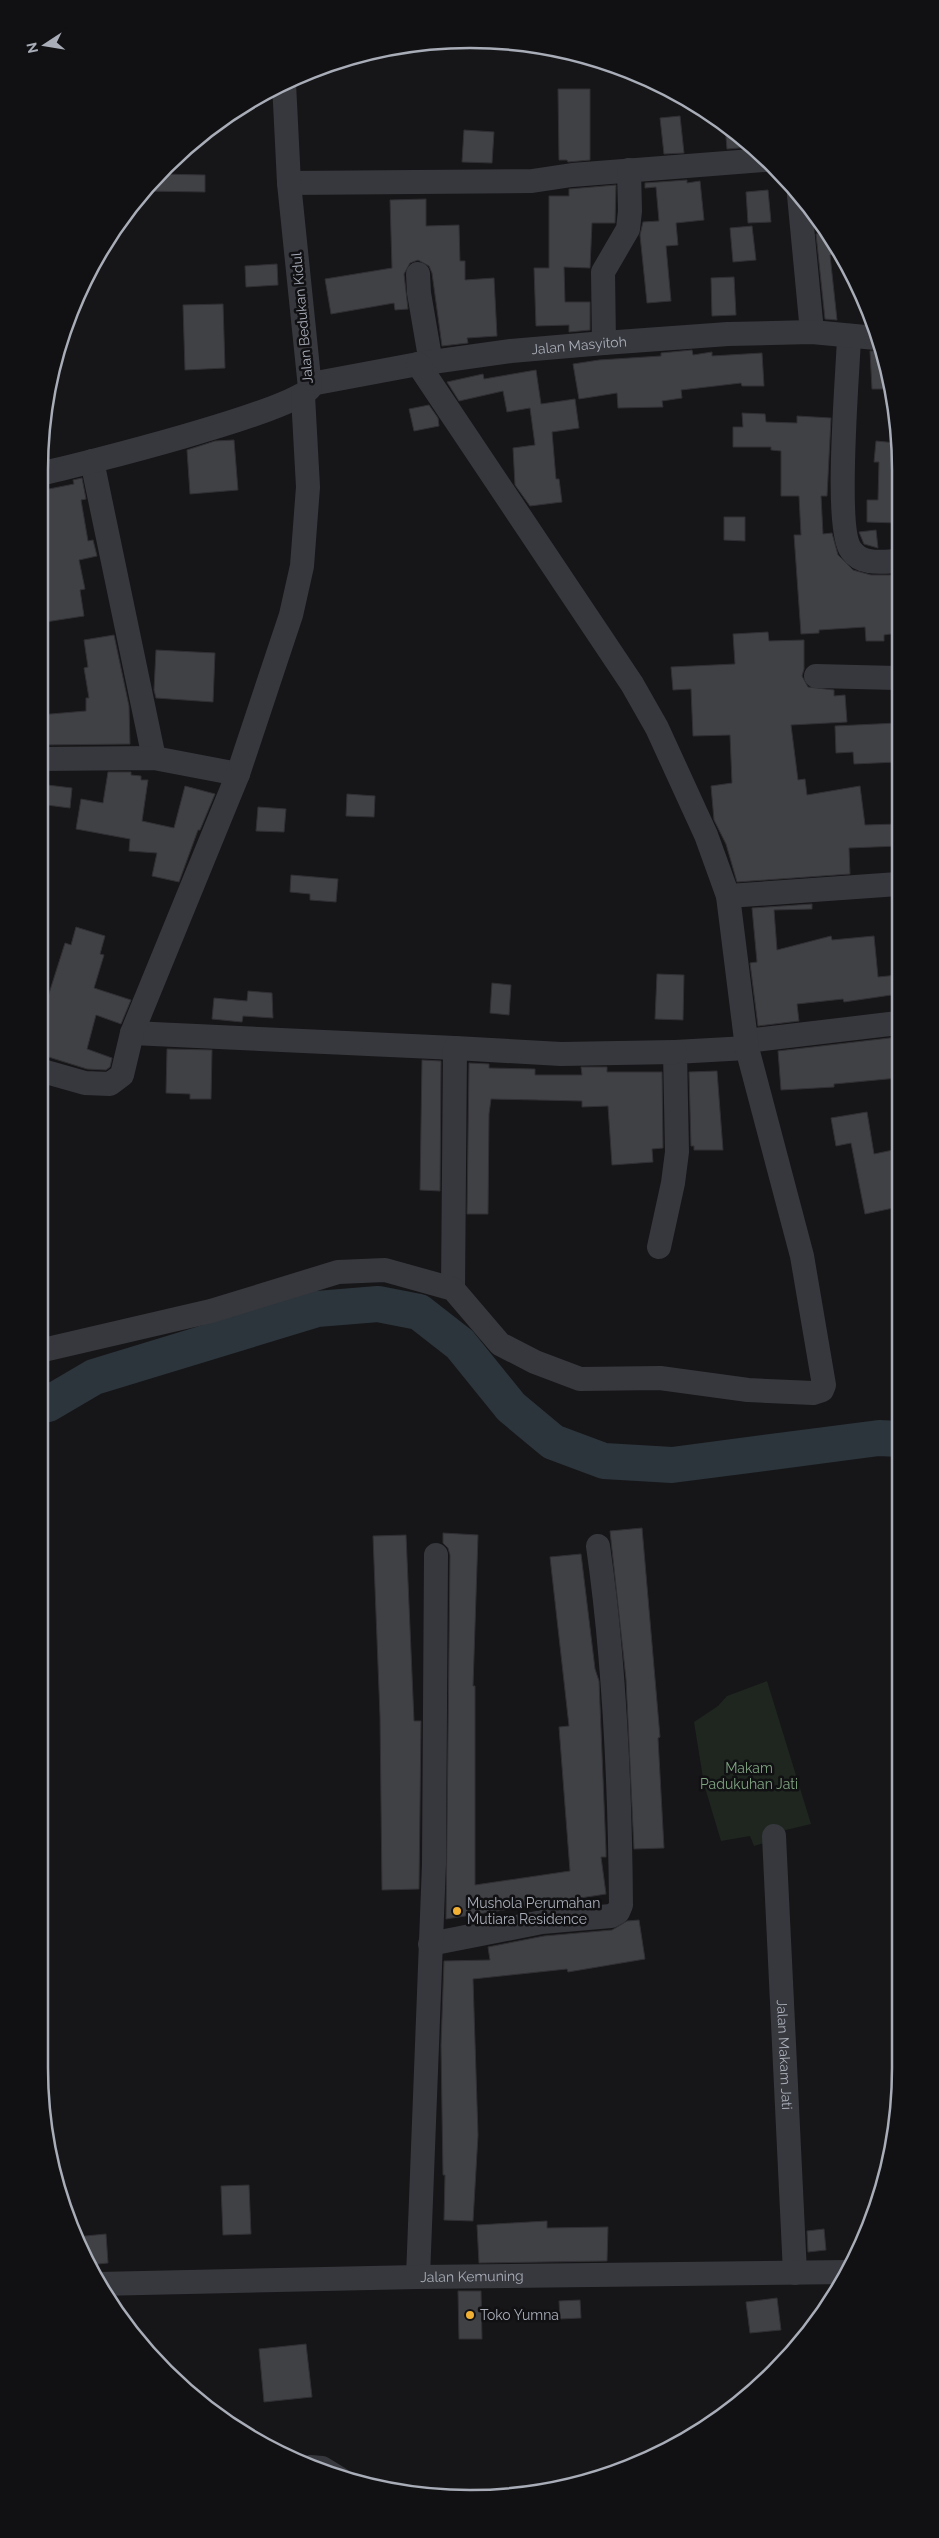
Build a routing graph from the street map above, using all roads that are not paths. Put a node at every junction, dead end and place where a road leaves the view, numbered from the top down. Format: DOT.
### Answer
graph roads {
  1 [pos="284,90"];
  2 [pos="757,161"];
  3 [pos="629,170"];
  4 [pos="289,183"];
  5 [pos="800,208"];
  6 [pos="418,274"];
  7 [pos="812,332"];
  8 [pos="850,336"];
  9 [pos="870,338"];
  10 [pos="604,344"];
  11 [pos="425,363"];
  12 [pos="307,390"];
  13 [pos="92,462"];
  14 [pos="48,472"];
  15 [pos="892,561"];
  16 [pos="816,676"];
  17 [pos="892,678"];
  18 [pos="154,758"];
  19 [pos="48,759"];
  20 [pos="238,774"];
  21 [pos="892,884"];
  22 [pos="728,896"];
  23 [pos="892,1023"];
  24 [pos="132,1033"];
  25 [pos="747,1044"];
  26 [pos="455,1048"];
  27 [pos="675,1052"];
  28 [pos="48,1072"];
  29 [pos="659,1247"];
  30 [pos="453,1288"];
  31 [pos="48,1349"];
  32 [pos="598,1546"];
  33 [pos="436,1555"];
  34 [pos="774,1836"];
  35 [pos="430,1944"];
  36 [pos="795,2272"];
  37 [pos="839,2272"];
  38 [pos="418,2277"];
  39 [pos="106,2284"];
  1 -- 4 [label="street, Jalan Bedukan Kidul"];
  2 -- 3 [label="street"];
  3 -- 4 [label="street"];
  3 -- 10 [label="street"];
  4 -- 12 [label="street, Jalan Bedukan Kidul"];
  5 -- 7 [label="street"];
  6 -- 11 [label="street"];
  7 -- 8 [label="street, Jalan Masyitoh"];
  7 -- 10 [label="street, Jalan Masyitoh"];
  8 -- 9 [label="street, Jalan Masyitoh"];
  8 -- 15 [label="street"];
  10 -- 11 [label="street, Jalan Masyitoh"];
  11 -- 12 [label="street, Jalan Masyitoh"];
  11 -- 22 [label="street"];
  12 -- 13 [label="street, Jalan Bedukan Kidul"];
  12 -- 20 [label="street"];
  13 -- 14 [label="street, Jalan Bedukan Kidul"];
  13 -- 18 [label="street"];
  16 -- 17 [label="street"];
  18 -- 19 [label="street"];
  18 -- 20 [label="street"];
  20 -- 24 [label="street"];
  21 -- 22 [label="street"];
  22 -- 25 [label="street"];
  23 -- 25 [label="street"];
  24 -- 26 [label="street"];
  24 -- 28 [label="street"];
  25 -- 27 [label="street"];
  25 -- 30 [label="street"];
  26 -- 27 [label="street"];
  26 -- 30 [label="street"];
  27 -- 29 [label="street"];
  30 -- 31 [label="street"];
  32 -- 35 [label="street"];
  33 -- 35 [label="street"];
  34 -- 36 [label="street, Jalan Makam Jati"];
  35 -- 38 [label="street"];
  36 -- 37 [label="street, Jalan Kemuning"];
  36 -- 38 [label="street, Jalan Kemuning"];
  38 -- 39 [label="street, Jalan Kemuning"];
}
